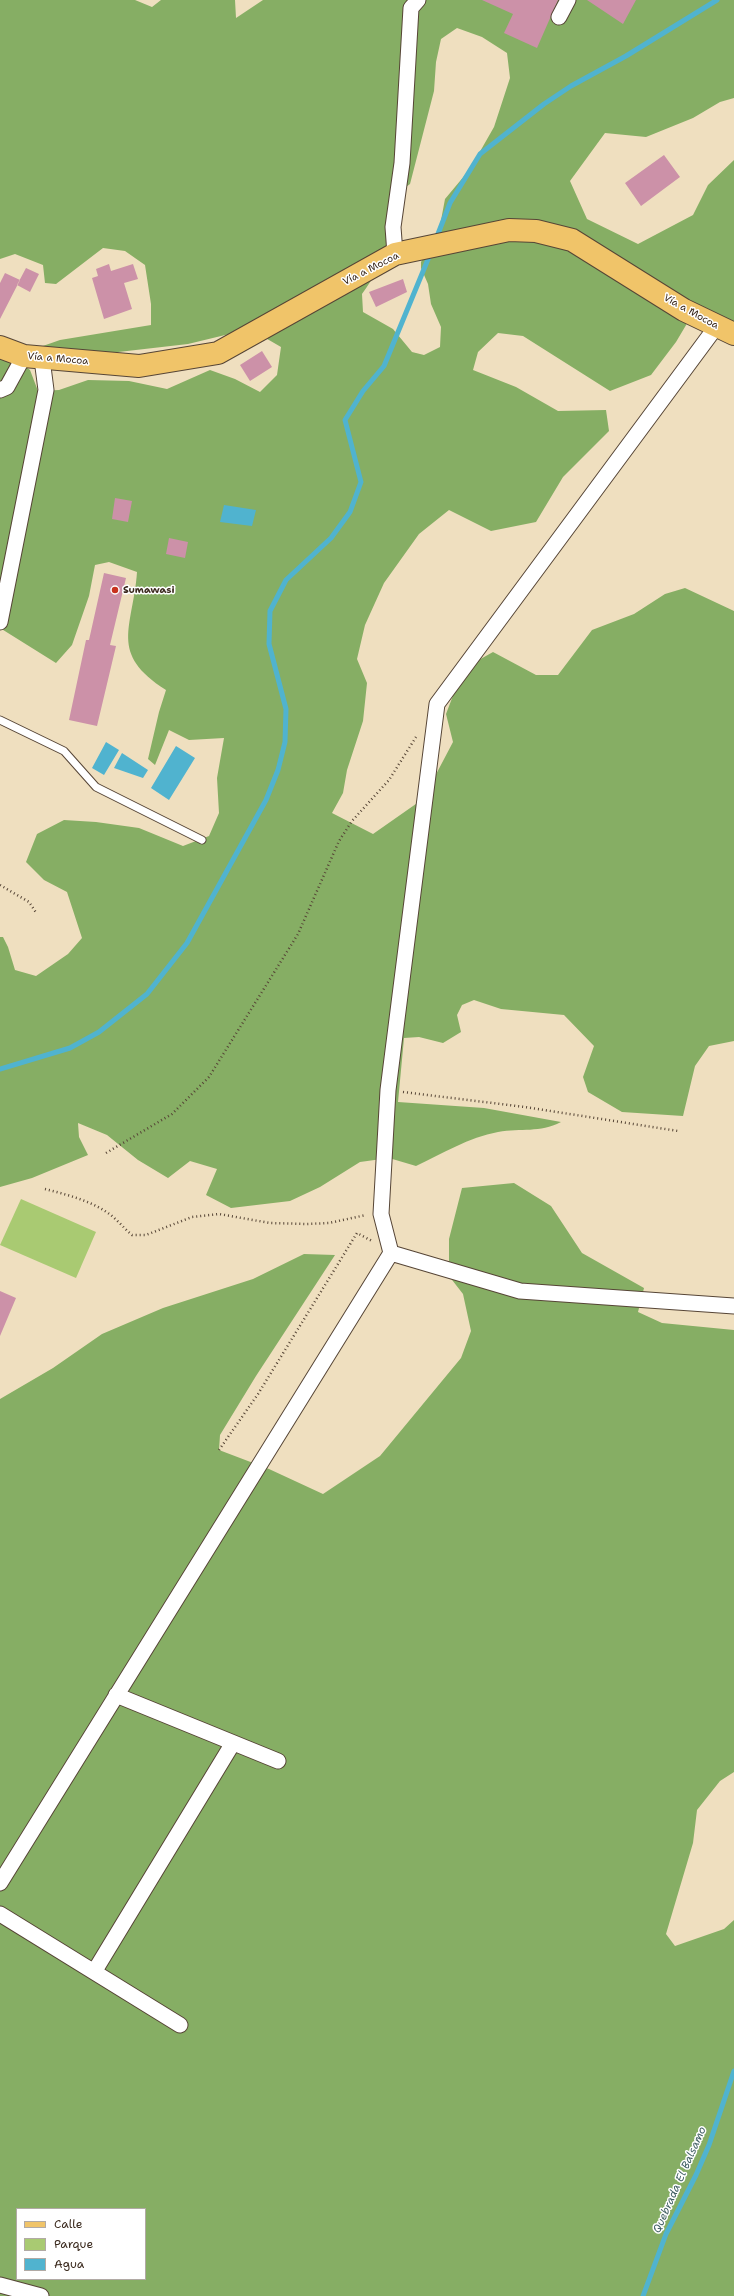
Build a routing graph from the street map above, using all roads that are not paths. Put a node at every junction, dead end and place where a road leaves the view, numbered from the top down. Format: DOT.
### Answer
graph roads {
  1 [pos="418,0"];
  2 [pos="568,0"];
  3 [pos="559,17"];
  4 [pos="395,254"];
  5 [pos="725,330"];
  6 [pos="0,347"];
  7 [pos="33,357"];
  8 [pos="0,390"];
  9 [pos="0,622"];
  10 [pos="0,720"];
  11 [pos="202,840"];
  12 [pos="391,1252"];
  13 [pos="734,1306"];
  14 [pos="116,1695"];
  15 [pos="233,1743"];
  16 [pos="278,1761"];
  17 [pos="0,1883"];
  18 [pos="0,1914"];
  19 [pos="94,1972"];
  20 [pos="180,2025"];
  21 [pos="0,2285"];
  22 [pos="41,2296"];
  1 -- 4 [label="street"];
  2 -- 3 [label="street"];
  4 -- 5 [label="main road, Vía a Mocoa"];
  4 -- 7 [label="main road, Vía a Mocoa"];
  5 -- 12 [label="street"];
  6 -- 7 [label="main road, Vía a Mocoa"];
  7 -- 8 [label="street"];
  7 -- 9 [label="street"];
  10 -- 11 [label="lane"];
  12 -- 13 [label="street"];
  12 -- 14 [label="street"];
  14 -- 15 [label="street"];
  14 -- 17 [label="street"];
  15 -- 16 [label="street"];
  15 -- 19 [label="street"];
  18 -- 19 [label="street"];
  19 -- 20 [label="street"];
  21 -- 22 [label="street"];
}
